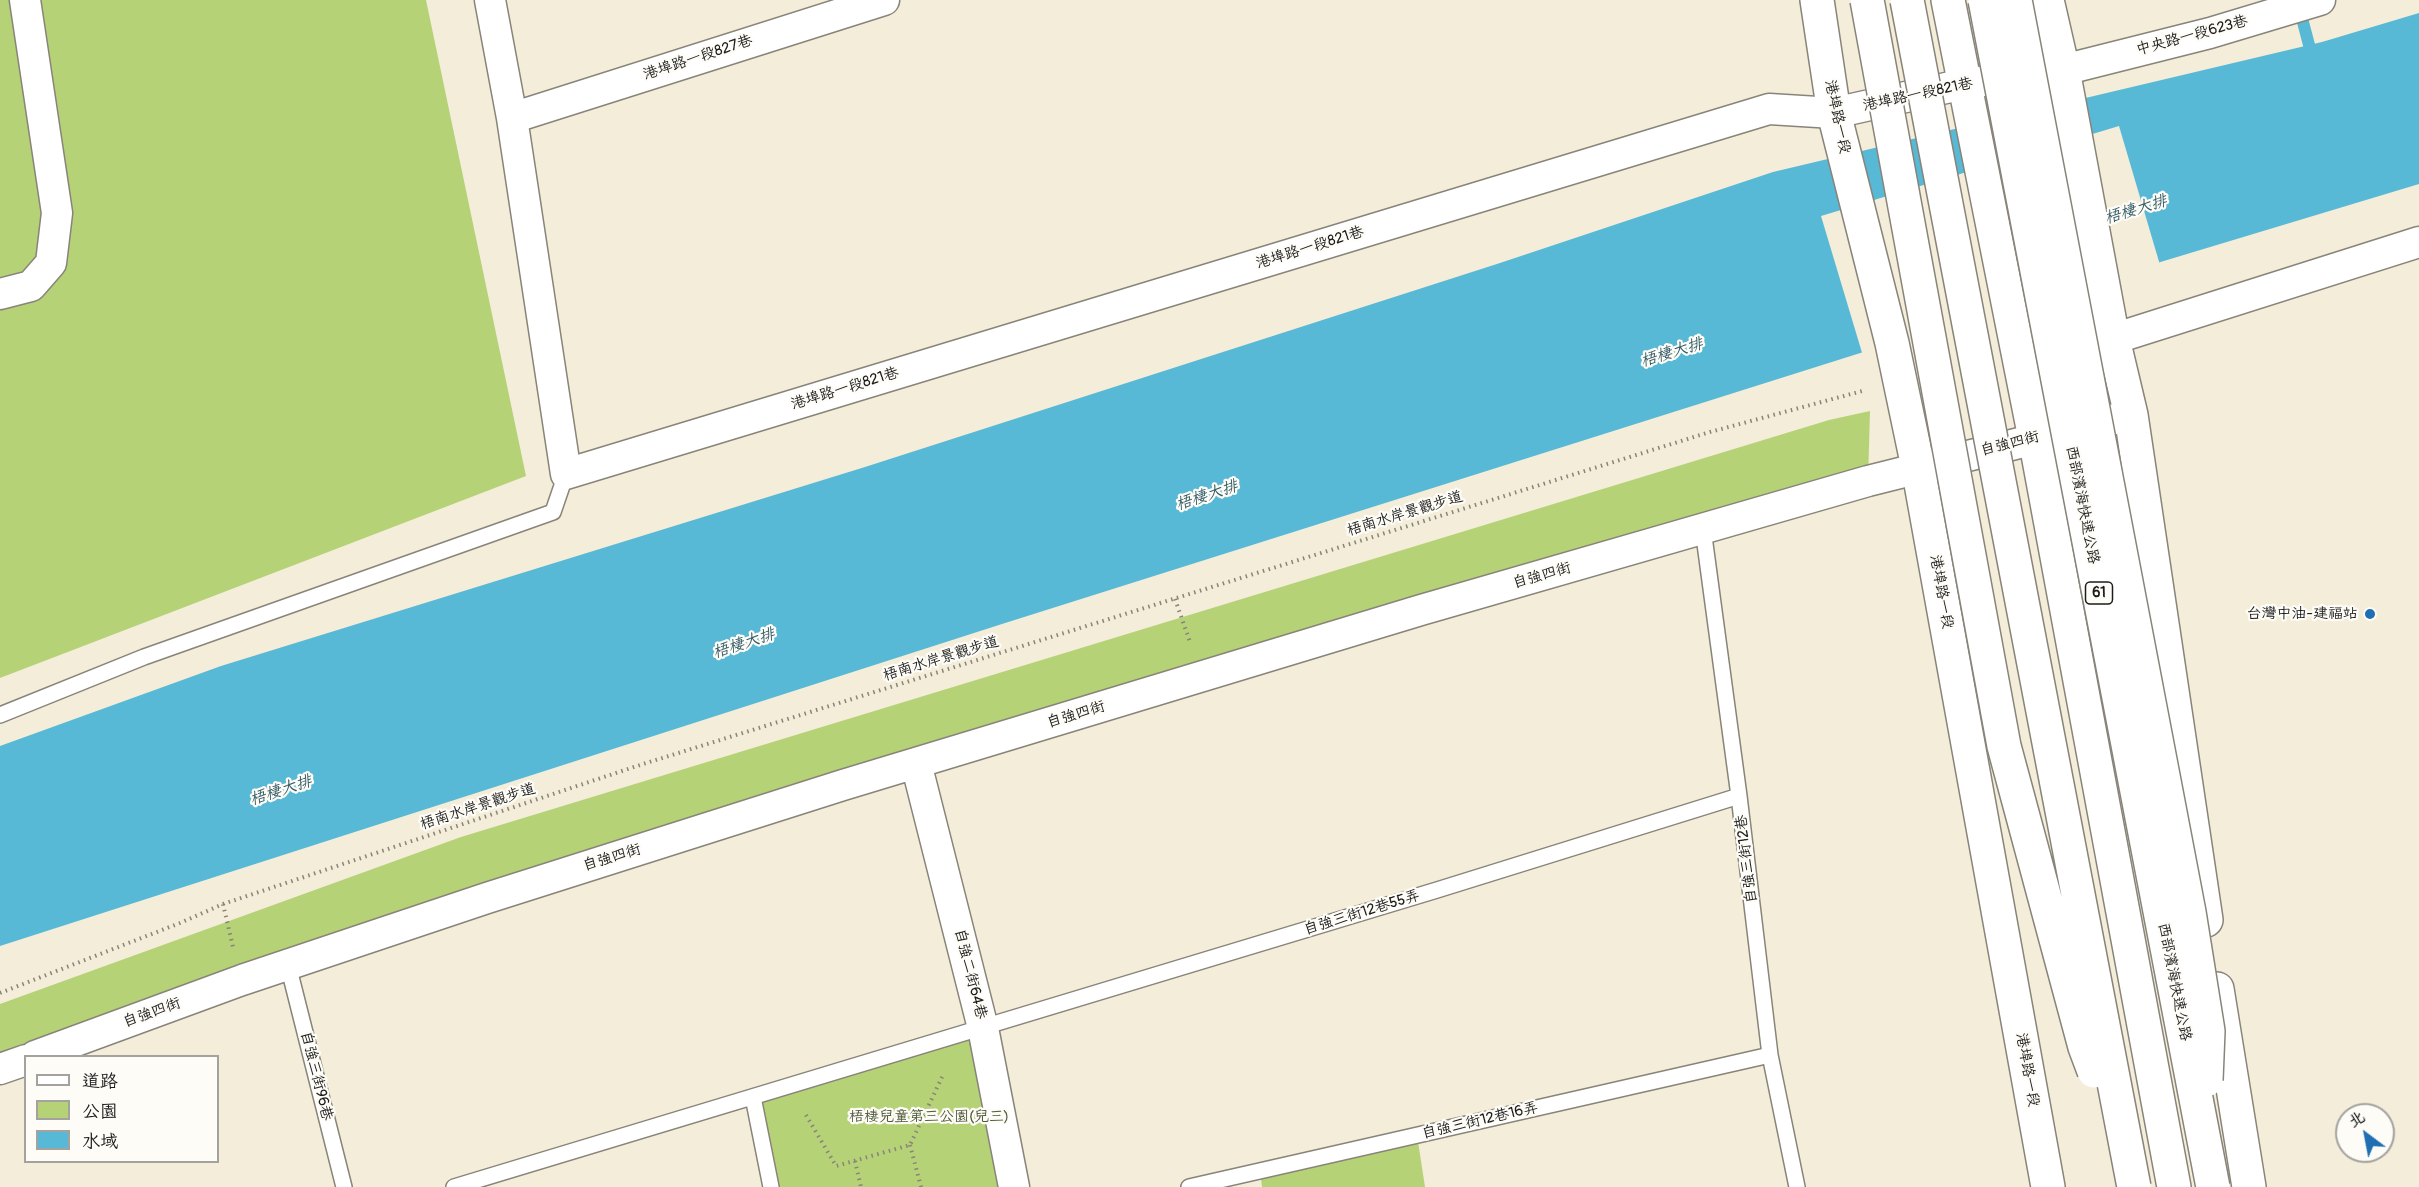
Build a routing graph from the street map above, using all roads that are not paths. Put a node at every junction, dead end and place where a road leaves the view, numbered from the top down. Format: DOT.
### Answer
graph roads {
  1 [pos="25,0"];
  2 [pos="490,0"];
  3 [pos="884,0"];
  4 [pos="1817,0"];
  5 [pos="1867,0"];
  6 [pos="1907,0"];
  7 [pos="1948,0"];
  8 [pos="1985,0"];
  9 [pos="2015,0"];
  10 [pos="2048,0"];
  11 [pos="2320,0"];
  12 [pos="842,6"];
  13 [pos="2063,70"];
  14 [pos="1964,84"];
  15 [pos="1834,113"];
  16 [pos="512,117"];
  17 [pos="2419,242"];
  18 [pos="0,294"];
  19 [pos="2113,339"];
  20 [pos="2131,415"];
  21 [pos="2035,438"];
  22 [pos="1918,467"];
  23 [pos="567,474"];
  24 [pos="1703,529"];
  25 [pos="0,715"];
  26 [pos="916,763"];
  27 [pos="1739,796"];
  28 [pos="288,965"];
  29 [pos="984,1028"];
  30 [pos="38,1055"];
  31 [pos="1770,1055"];
  32 [pos="24,1061"];
  33 [pos="0,1070"];
  34 [pos="753,1097"];
  35 [pos="2204,1139"];
  36 [pos="2132,1177"];
  37 [pos="344,1187"];
  38 [pos="454,1187"];
  39 [pos="771,1187"];
  40 [pos="1014,1187"];
  41 [pos="1189,1187"];
  42 [pos="1797,1187"];
  43 [pos="2048,1187"];
  44 [pos="2174,1187"];
  45 [pos="2213,1187"];
  46 [pos="2249,1187"];
  1 -- 18 [label="street"];
  2 -- 16 [label="street"];
  3 -- 12 [label="street, 港埠路一段827巷"];
  4 -- 15 [label="main road, 港埠路一段"];
  5 -- 36 [label="main road, bridge"];
  6 -- 36 [label="main road, bridge"];
  7 -- 14 [label="main road"];
  8 -- 35 [label="main road, 西部濱海快速公路 / 61, bridge"];
  9 -- 35 [label="main road, bridge"];
  10 -- 13 [label="main road"];
  11 -- 13 [label="street, 中央路一段623巷"];
  12 -- 16 [label="street, 港埠路一段827巷"];
  13 -- 14 [label="street, 港埠路一段821巷"];
  13 -- 19 [label="main road"];
  14 -- 15 [label="street, 港埠路一段821巷"];
  14 -- 21 [label="main road"];
  15 -- 22 [label="main road, 港埠路一段"];
  15 -- 23 [label="street, 港埠路一段821巷"];
  16 -- 23 [label="street"];
  17 -- 19 [label="street"];
  19 -- 20 [label="main road"];
  20 -- 21 [label="street, 自強四街"];
  20 -- 46 [label="main road"];
  21 -- 22 [label="street, 自強四街"];
  21 -- 44 [label="main road"];
  22 -- 24 [label="street, 自強四街"];
  22 -- 43 [label="main road, 港埠路一段"];
  23 -- 25 [label="lane"];
  24 -- 26 [label="street, 自強四街"];
  24 -- 27 [label="lane, 自強三街12巷"];
  26 -- 28 [label="street, 自強四街"];
  26 -- 29 [label="street, 自強二街64巷"];
  27 -- 29 [label="lane, 自強三街12巷55弄"];
  27 -- 31 [label="lane, 自強三街12巷"];
  28 -- 30 [label="street, 自強四街"];
  28 -- 37 [label="lane, 自強三街96巷"];
  29 -- 34 [label="lane, 自強三街12巷55弄"];
  29 -- 40 [label="street, 自強二街64巷"];
  31 -- 41 [label="lane, 自強三街12巷16弄"];
  31 -- 42 [label="lane, 自強三街12巷"];
  32 -- 33 [label="street"];
  34 -- 38 [label="lane, 自強三街12巷55弄"];
  34 -- 39 [label="lane"];
  35 -- 45 [label="main road, 西部濱海快速公路 / 61, bridge"];
}
